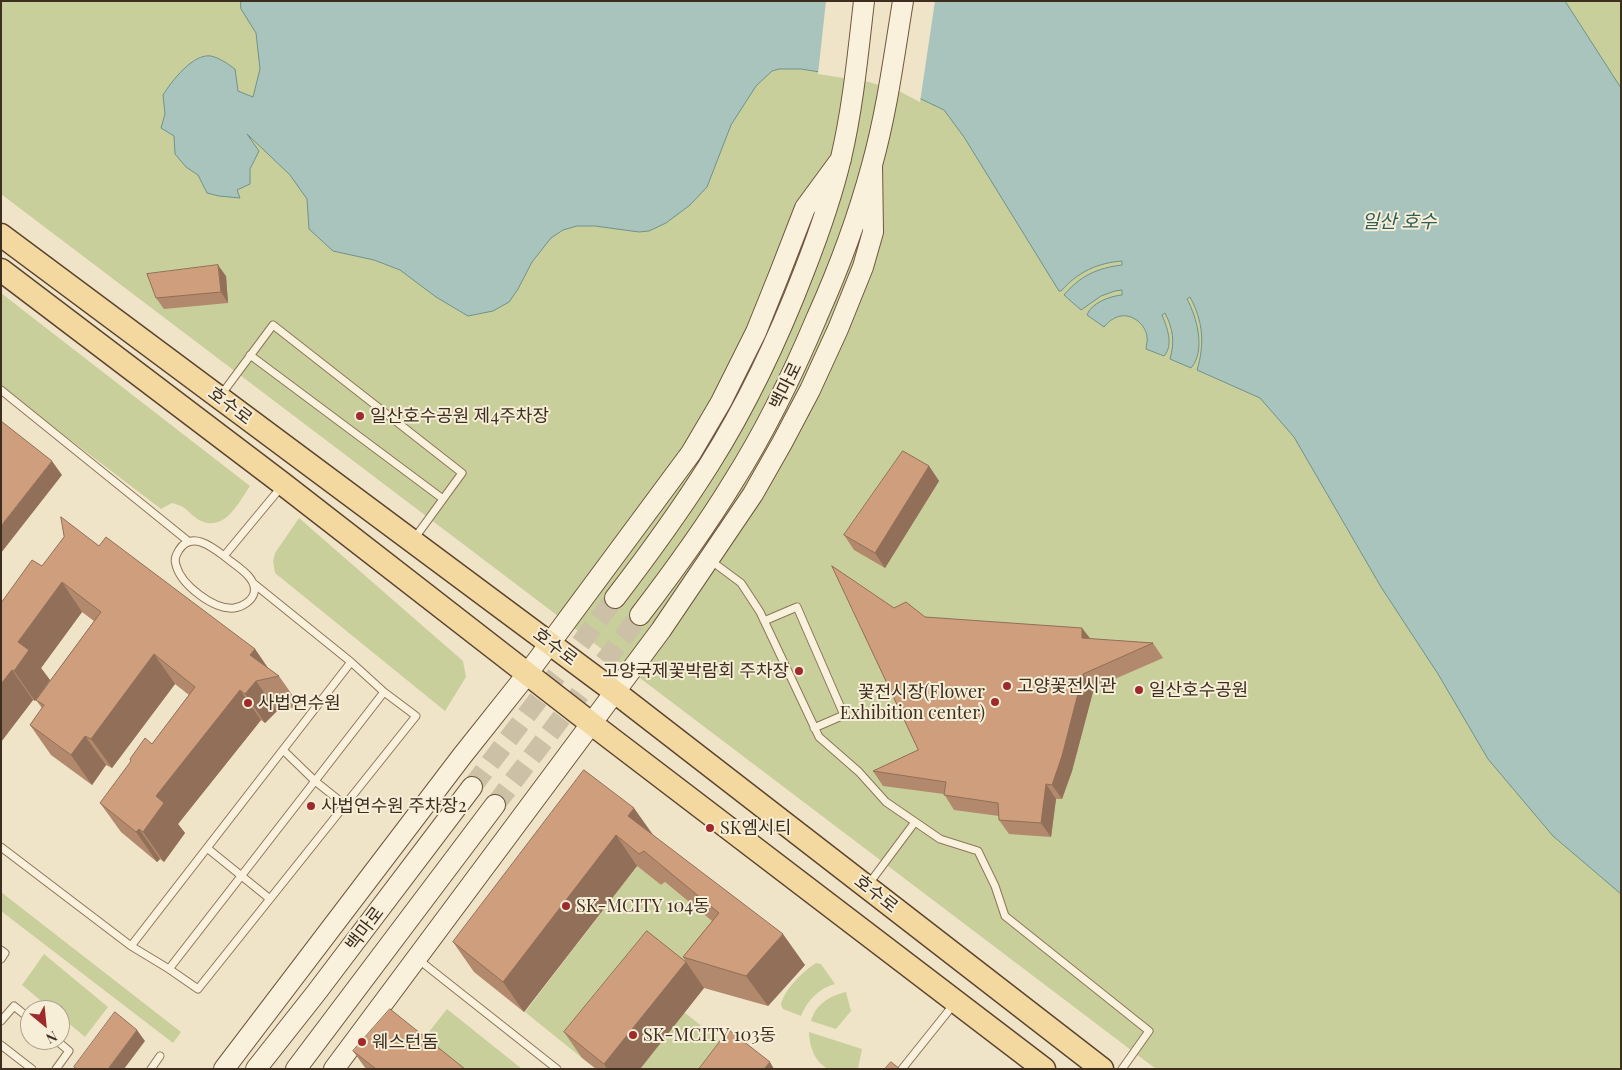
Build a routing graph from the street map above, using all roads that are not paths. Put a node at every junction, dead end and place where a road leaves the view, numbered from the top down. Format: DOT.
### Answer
graph roads {
  1 [pos="864,1"];
  2 [pos="903,1"];
  3 [pos="841,159"];
  4 [pos="872,165"];
  5 [pos="1,235"];
  6 [pos="1,270"];
  7 [pos="250,355"];
  8 [pos="1,390"];
  9 [pos="219,397"];
  10 [pos="283,484"];
  11 [pos="443,499"];
  12 [pos="188,541"];
  13 [pos="413,542"];
  14 [pos="224,556"];
  15 [pos="710,559"];
  16 [pos="253,583"];
  17 [pos="615,598"];
  18 [pos="640,615"];
  19 [pos="764,621"];
  20 [pos="549,643"];
  21 [pos="352,662"];
  22 [pos="528,673"];
  23 [pos="384,692"];
  24 [pos="615,692"];
  25 [pos="592,724"];
  26 [pos="814,728"];
  27 [pos="283,750"];
  28 [pos="315,781"];
  29 [pos="472,787"];
  30 [pos="345,805"];
  31 [pos="495,805"];
  32 [pos="915,822"];
  33 [pos="1,847"];
  34 [pos="207,848"];
  35 [pos="241,875"];
  36 [pos="867,887"];
  37 [pos="270,899"];
  38 [pos="130,946"];
  39 [pos="1,950"];
  40 [pos="416,958"];
  41 [pos="1,959"];
  42 [pos="169,969"];
  43 [pos="956,1002"];
  44 [pos="20,1010"];
  45 [pos="1,1021"];
  46 [pos="1,1045"];
  47 [pos="68,1050"];
  48 [pos="160,1056"];
  49 [pos="32,1069"];
  50 [pos="56,1069"];
  51 [pos="151,1069"];
  52 [pos="224,1069"];
  53 [pos="256,1069"];
  54 [pos="296,1069"];
  55 [pos="334,1069"];
  56 [pos="558,1069"];
  57 [pos="902,1069"];
  58 [pos="1044,1069"];
  59 [pos="1102,1069"];
  60 [pos="1122,1069"];
  1 -- 3 [label="main road, 백마로"];
  2 -- 4 [label="main road, 백마로"];
  3 -- 17 [label="main road, 백마로"];
  3 -- 20 [label="main road"];
  4 -- 15 [label="main road"];
  4 -- 18 [label="main road, 백마로"];
  5 -- 9 [label="main road, 호수로"];
  6 -- 10 [label="main road, 호수로"];
  7 -- 9 [label="lane"];
  7 -- 11 [label="lane"];
  7 -- 11 [label="lane"];
  8 -- 12 [label="lane"];
  9 -- 13 [label="main road, 호수로"];
  10 -- 14 [label="lane"];
  10 -- 22 [label="main road, 호수로"];
  11 -- 13 [label="lane"];
  12 -- 14 [label="lane"];
  12 -- 16 [label="lane"];
  13 -- 20 [label="main road, 호수로"];
  14 -- 16 [label="lane"];
  15 -- 19 [label="lane"];
  15 -- 24 [label="main road"];
  16 -- 21 [label="lane"];
  19 -- 26 [label="lane"];
  19 -- 26 [label="lane"];
  20 -- 22 [label="main road"];
  20 -- 24 [label="main road, 호수로"];
  21 -- 23 [label="lane"];
  21 -- 27 [label="lane"];
  22 -- 25 [label="main road, 호수로"];
  22 -- 52 [label="main road"];
  23 -- 28 [label="lane"];
  23 -- 30 [label="lane"];
  24 -- 25 [label="main road"];
  24 -- 36 [label="main road, 호수로"];
  25 -- 40 [label="main road"];
  25 -- 43 [label="main road, 호수로"];
  26 -- 32 [label="lane"];
  27 -- 28 [label="lane"];
  27 -- 34 [label="lane"];
  28 -- 30 [label="lane"];
  28 -- 35 [label="lane"];
  29 -- 53 [label="main road, 백마로"];
  30 -- 37 [label="lane"];
  31 -- 54 [label="main road, 백마로"];
  32 -- 36 [label="lane"];
  32 -- 60 [label="lane"];
  33 -- 38 [label="lane"];
  34 -- 35 [label="lane"];
  34 -- 38 [label="lane"];
  35 -- 37 [label="lane"];
  35 -- 42 [label="lane"];
  36 -- 59 [label="main road, 호수로"];
  37 -- 42 [label="lane"];
  38 -- 42 [label="lane"];
  39 -- 41 [label="lane"];
  40 -- 55 [label="main road"];
  40 -- 56 [label="lane"];
  43 -- 57 [label="lane"];
  43 -- 58 [label="main road, 호수로"];
  44 -- 45 [label="lane"];
  46 -- 49 [label="lane"];
  47 -- 50 [label="lane"];
  48 -- 51 [label="lane"];
}
